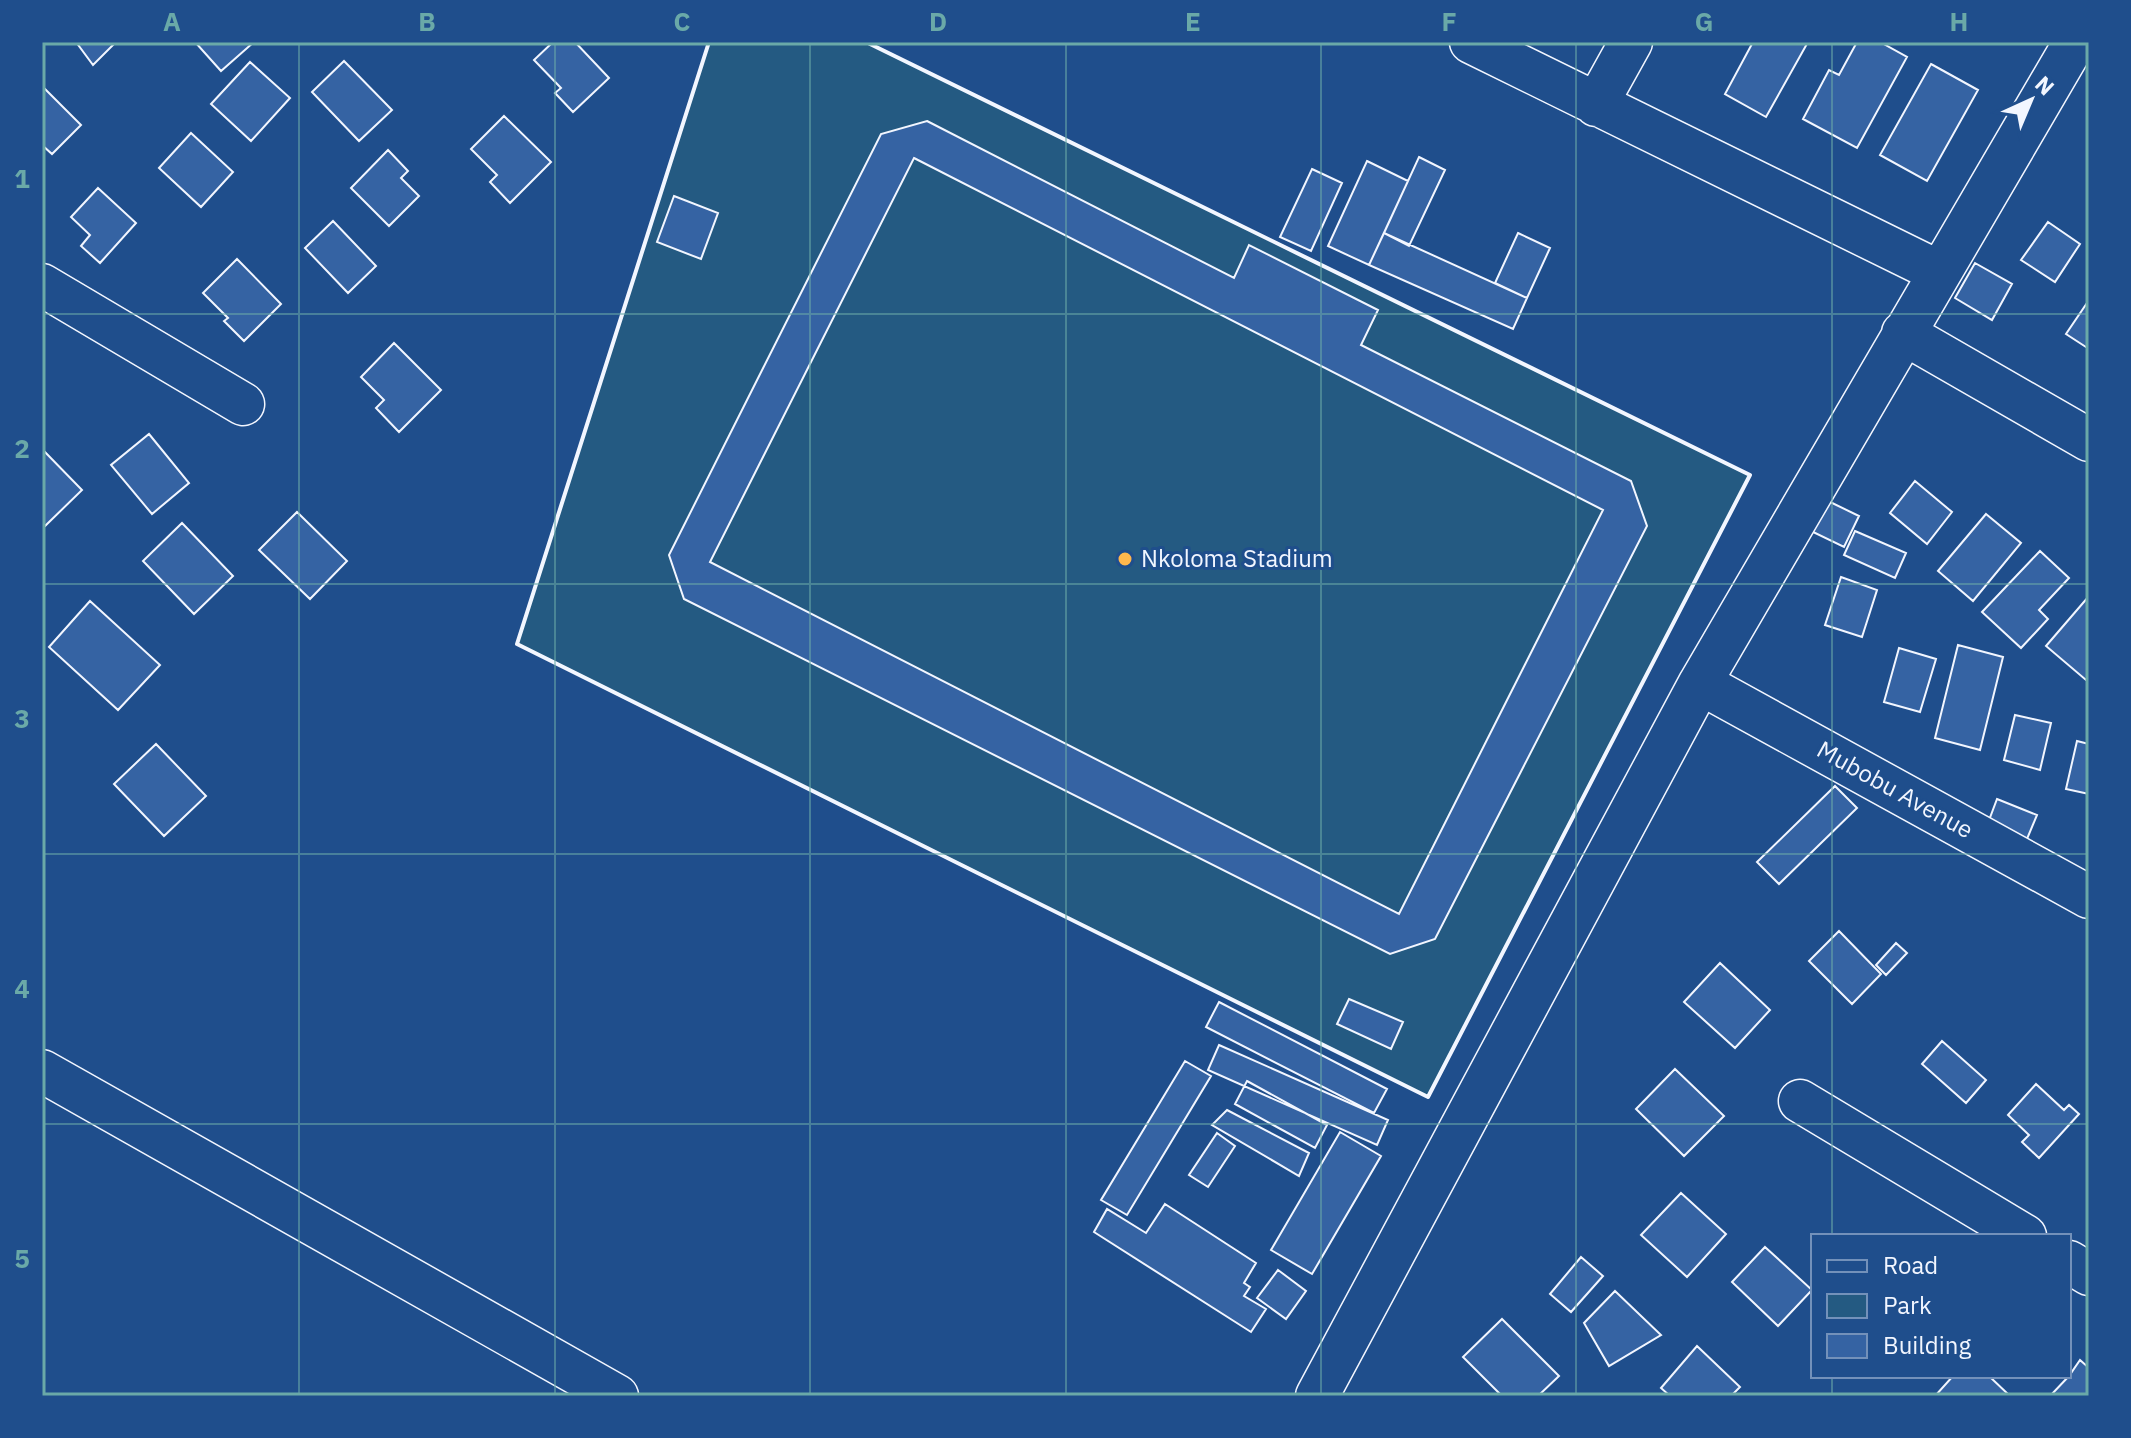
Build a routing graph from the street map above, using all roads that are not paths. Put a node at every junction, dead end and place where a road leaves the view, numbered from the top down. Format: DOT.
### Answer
graph roads {
  1 [pos="1471,42"];
  2 [pos="1631,42"];
  3 [pos="2075,42"];
  4 [pos="1596,105"];
  5 [pos="1939,272"];
  6 [pos="42,285"];
  7 [pos="1903,333"];
  8 [pos="243,404"];
  9 [pos="2089,440"];
  10 [pos="1700,683"];
  11 [pos="2089,897"];
  12 [pos="42,1071"];
  13 [pos="1800,1101"];
  14 [pos="2022,1234"];
  15 [pos="2071,1263"];
  16 [pos="2089,1274"];
  17 [pos="617,1396"];
  18 [pos="1317,1396"];
  1 -- 4 [label="street"];
  2 -- 4 [label="street"];
  3 -- 5 [label="street"];
  4 -- 5 [label="street"];
  5 -- 7 [label="street"];
  6 -- 8 [label="street"];
  7 -- 9 [label="street"];
  7 -- 10 [label="street"];
  10 -- 11 [label="street, Mubobu Avenue"];
  10 -- 18 [label="street"];
  12 -- 17 [label="street"];
  13 -- 14 [label="street"];
  15 -- 16 [label="street"];
}
